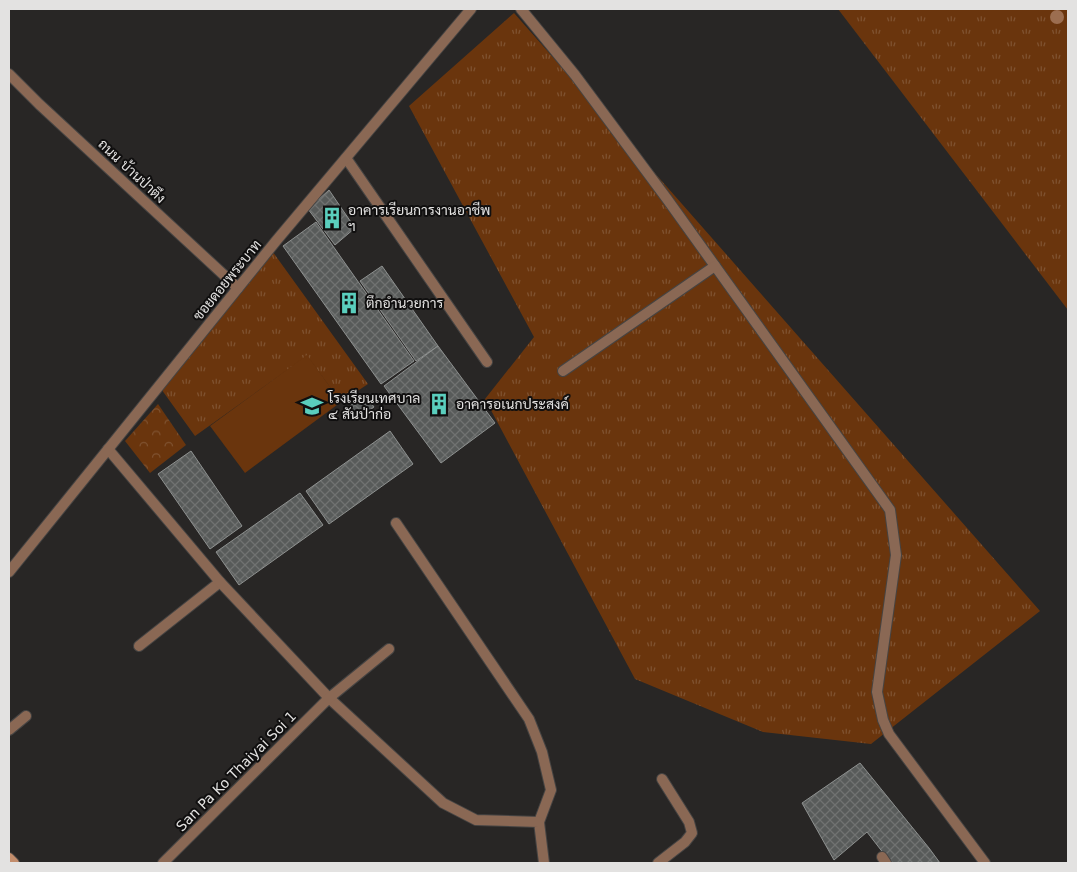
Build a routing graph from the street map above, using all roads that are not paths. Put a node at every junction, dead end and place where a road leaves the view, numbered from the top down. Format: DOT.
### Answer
graph roads {
  1 [pos="471,9"];
  2 [pos="520,9"];
  3 [pos="9,74"];
  4 [pos="346,158"];
  5 [pos="715,266"];
  6 [pos="238,288"];
  7 [pos="487,362"];
  8 [pos="563,371"];
  9 [pos="108,449"];
  10 [pos="396,523"];
  11 [pos="9,572"];
  12 [pos="220,582"];
  13 [pos="139,646"];
  14 [pos="389,649"];
  15 [pos="329,698"];
  16 [pos="26,716"];
  17 [pos="9,730"];
  18 [pos="662,779"];
  19 [pos="539,822"];
  20 [pos="9,858"];
  21 [pos="14,863"];
  22 [pos="163,863"];
  23 [pos="544,863"];
  24 [pos="658,863"];
  25 [pos="985,863"];
  1 -- 4 [label="street, ซอยดอยพระบาท"];
  2 -- 5 [label="street"];
  3 -- 6 [label="street, ถนน บ้านป่าตึง"];
  4 -- 6 [label="street, ซอยดอยพระบาท"];
  4 -- 7 [label="street"];
  5 -- 8 [label="street"];
  5 -- 25 [label="street"];
  6 -- 9 [label="street, ซอยดอยพระบาท"];
  9 -- 11 [label="street, ซอยดอยพระบาท"];
  9 -- 12 [label="street"];
  10 -- 19 [label="street"];
  12 -- 13 [label="street"];
  12 -- 15 [label="street"];
  14 -- 15 [label="street, San Pa Ko Thaiyai Soi 1"];
  15 -- 19 [label="street"];
  15 -- 22 [label="street, San Pa Ko Thaiyai Soi 1"];
  16 -- 17 [label="street"];
  18 -- 24 [label="street"];
  19 -- 23 [label="street"];
  20 -- 21 [label="main road"];
}
